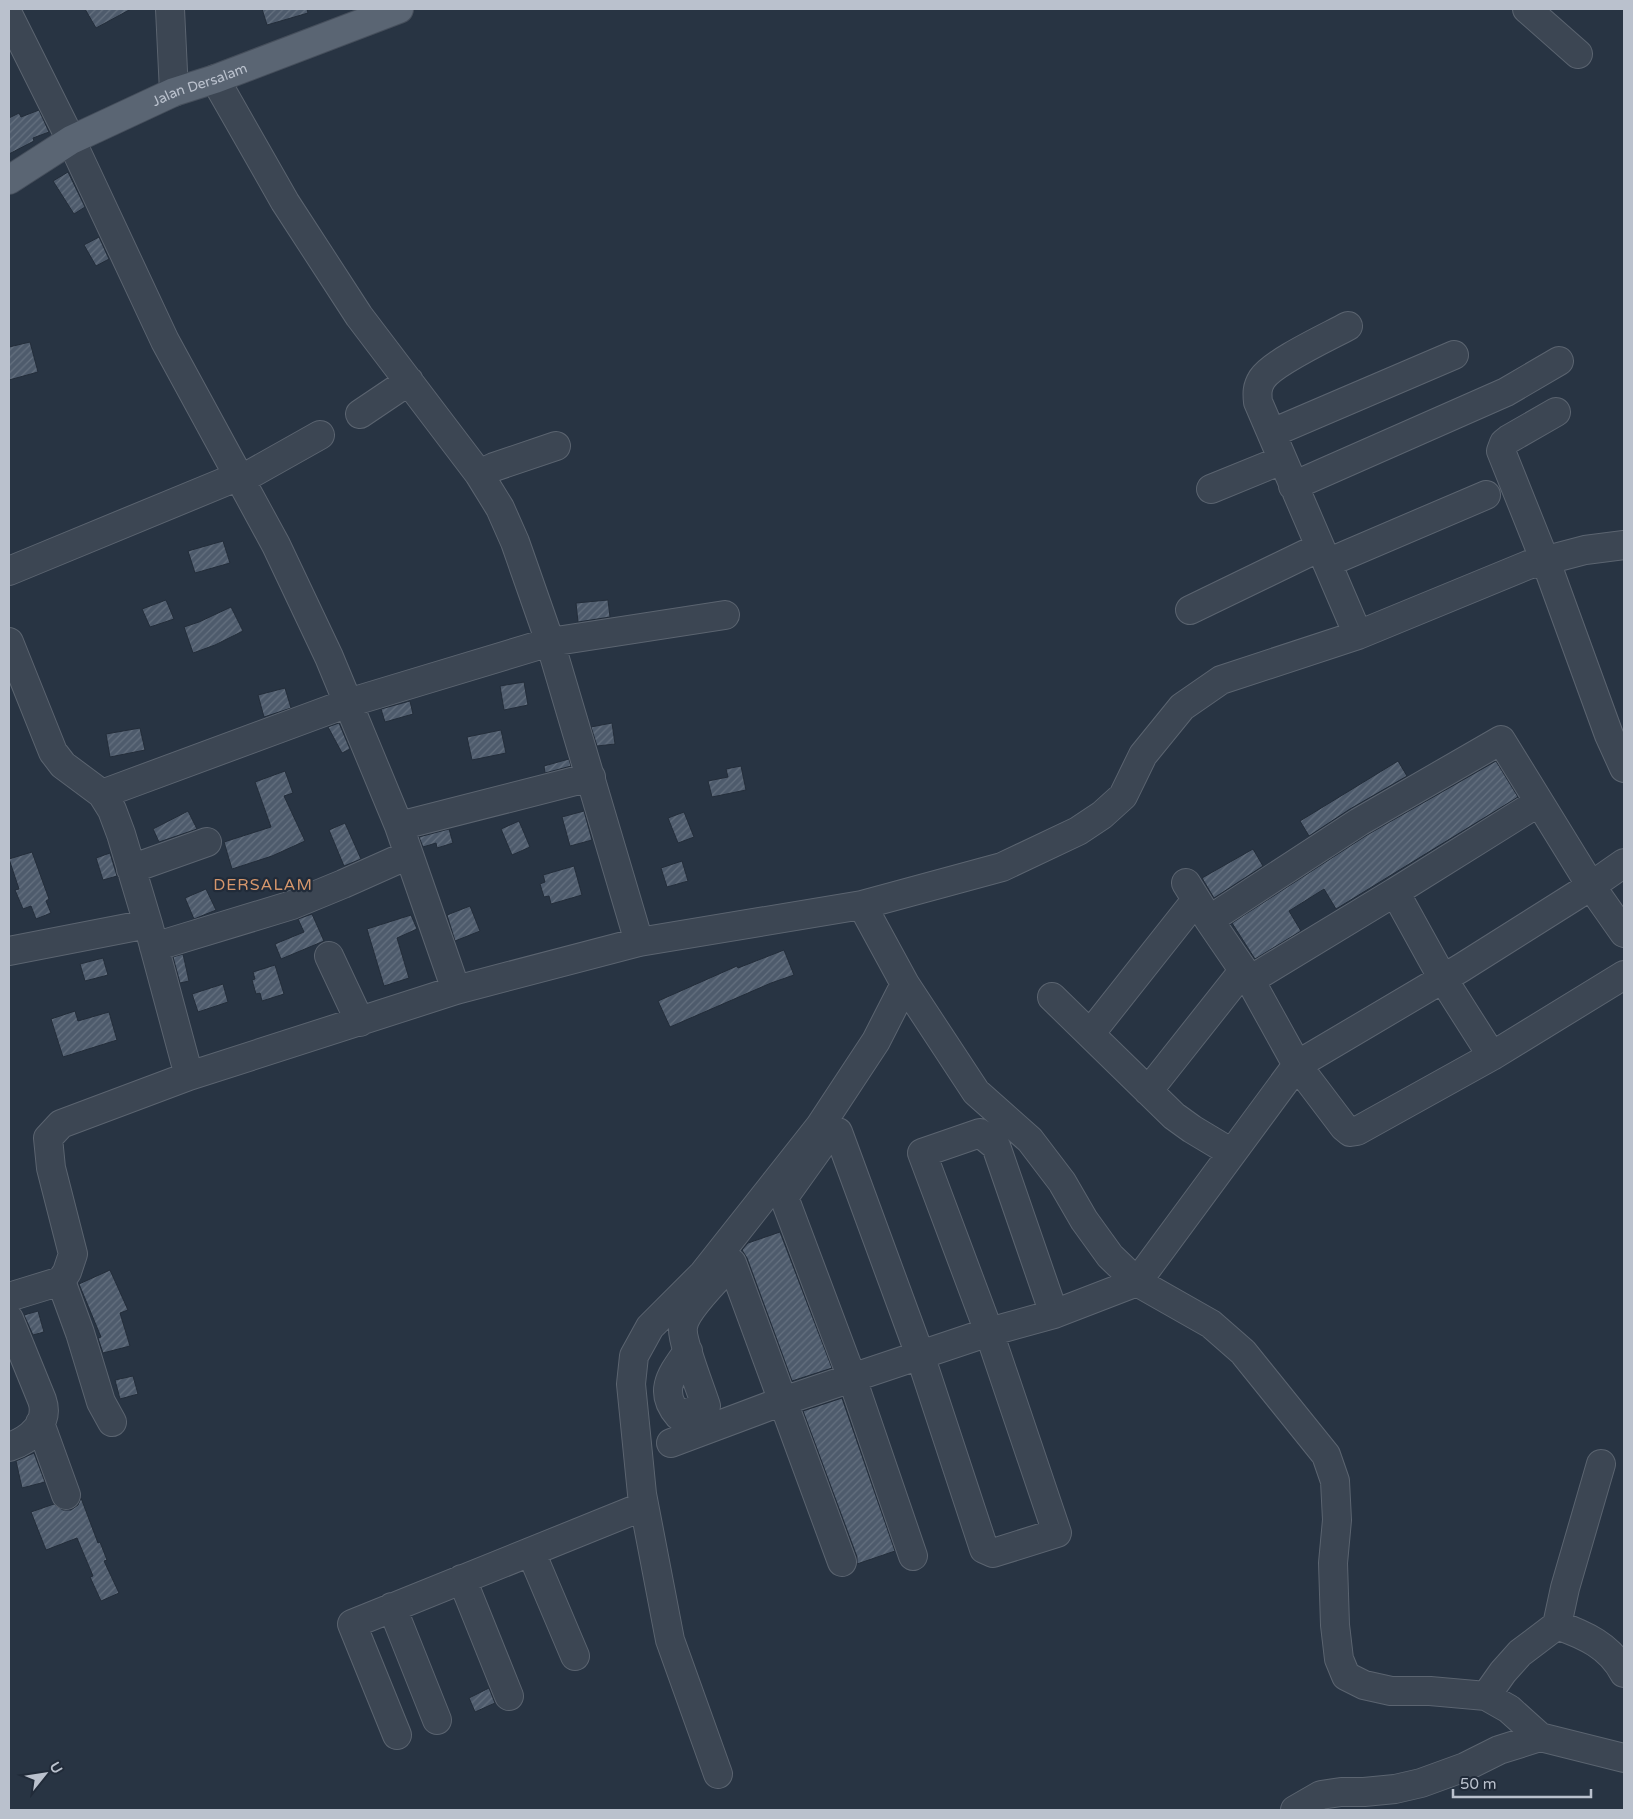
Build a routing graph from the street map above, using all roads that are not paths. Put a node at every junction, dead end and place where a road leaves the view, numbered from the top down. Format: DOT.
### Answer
graph roads {
  1 [pos="170,9"];
  2 [pos="399,9"];
  3 [pos="1527,9"];
  4 [pos="9,16"];
  5 [pos="1578,54"];
  6 [pos="215,80"];
  7 [pos="174,92"];
  8 [pos="71,140"];
  9 [pos="9,180"];
  10 [pos="1348,326"];
  11 [pos="1454,356"];
  12 [pos="1559,360"];
  13 [pos="409,382"];
  14 [pos="1556,412"];
  15 [pos="360,414"];
  16 [pos="1272,433"];
  17 [pos="320,435"];
  18 [pos="556,446"];
  19 [pos="1282,460"];
  20 [pos="479,474"];
  21 [pos="239,478"];
  22 [pos="1293,486"];
  23 [pos="1211,489"];
  24 [pos="1486,495"];
  25 [pos="1624,545"];
  26 [pos="1324,555"];
  27 [pos="1547,565"];
  28 [pos="9,571"];
  29 [pos="1190,610"];
  30 [pos="726,614"];
  31 [pos="1358,635"];
  32 [pos="9,642"];
  33 [pos="550,642"];
  34 [pos="348,703"];
  35 [pos="1624,768"];
  36 [pos="590,776"];
  37 [pos="102,794"];
  38 [pos="1539,802"];
  39 [pos="399,826"];
  40 [pos="207,842"];
  41 [pos="408,855"];
  42 [pos="1624,863"];
  43 [pos="131,869"];
  44 [pos="1591,886"];
  45 [pos="1395,892"];
  46 [pos="1197,901"];
  47 [pos="862,905"];
  48 [pos="1624,933"];
  49 [pos="151,935"];
  50 [pos="639,942"];
  51 [pos="9,951"];
  52 [pos="329,956"];
  53 [pos="1246,975"];
  54 [pos="1624,975"];
  55 [pos="1443,979"];
  56 [pos="905,984"];
  57 [pos="456,990"];
  58 [pos="1052,997"];
  59 [pos="360,1022"];
  60 [pos="1090,1034"];
  61 [pos="1492,1056"];
  62 [pos="1297,1065"];
  63 [pos="189,1076"];
  64 [pos="1148,1091"];
  65 [pos="1232,1153"];
  66 [pos="784,1197"];
  67 [pos="732,1263"];
  68 [pos="61,1281"];
  69 [pos="1137,1282"];
  70 [pos="9,1297"];
  71 [pos="1054,1314"];
  72 [pos="9,1319"];
  73 [pos="990,1332"];
  74 [pos="688,1351"];
  75 [pos="920,1355"];
  76 [pos="852,1378"];
  77 [pos="783,1401"];
  78 [pos="112,1422"];
  79 [pos="40,1424"];
  80 [pos="671,1443"];
  81 [pos="9,1447"];
  82 [pos="1601,1464"];
  83 [pos="66,1495"];
  84 [pos="644,1506"];
  85 [pos="531,1552"];
  86 [pos="912,1556"];
  87 [pos="842,1562"];
  88 [pos="462,1579"];
  89 [pos="392,1607"];
  90 [pos="1558,1625"];
  91 [pos="575,1656"];
  92 [pos="1624,1673"];
  93 [pos="510,1696"];
  94 [pos="1486,1696"];
  95 [pos="437,1720"];
  96 [pos="398,1735"];
  97 [pos="1540,1736"];
  98 [pos="1624,1758"];
  99 [pos="718,1774"];
  100 [pos="1295,1810"];
  1 -- 7 [label="street"];
  2 -- 6 [label="main road, Jalan Dersalam"];
  3 -- 5 [label="street"];
  4 -- 8 [label="street"];
  6 -- 7 [label="main road, Jalan Dersalam"];
  6 -- 13 [label="street"];
  7 -- 8 [label="main road, Jalan Dersalam"];
  8 -- 9 [label="main road, Jalan Dersalam"];
  8 -- 21 [label="street"];
  10 -- 16 [label="street"];
  11 -- 16 [label="street"];
  12 -- 22 [label="street"];
  13 -- 15 [label="street"];
  13 -- 20 [label="street"];
  14 -- 27 [label="street"];
  16 -- 19 [label="street"];
  17 -- 21 [label="street"];
  18 -- 20 [label="street"];
  19 -- 22 [label="street"];
  19 -- 23 [label="street"];
  20 -- 33 [label="street"];
  21 -- 28 [label="street"];
  21 -- 34 [label="street"];
  22 -- 26 [label="street"];
  24 -- 26 [label="street"];
  25 -- 27 [label="street"];
  26 -- 29 [label="street"];
  26 -- 31 [label="street"];
  27 -- 31 [label="street"];
  27 -- 35 [label="street"];
  30 -- 33 [label="street"];
  31 -- 47 [label="street"];
  32 -- 37 [label="street"];
  33 -- 34 [label="street"];
  33 -- 36 [label="street"];
  34 -- 37 [label="street"];
  34 -- 39 [label="street"];
  36 -- 39 [label="street"];
  36 -- 50 [label="street"];
  37 -- 43 [label="street"];
  38 -- 44 [label="street"];
  38 -- 45 [label="street"];
  38 -- 46 [label="street"];
  39 -- 41 [label="street"];
  40 -- 43 [label="street"];
  41 -- 49 [label="street"];
  41 -- 57 [label="street"];
  42 -- 44 [label="street"];
  43 -- 49 [label="street"];
  44 -- 48 [label="street"];
  44 -- 55 [label="street"];
  45 -- 53 [label="street"];
  45 -- 55 [label="street"];
  46 -- 53 [label="street"];
  46 -- 60 [label="street"];
  47 -- 50 [label="street"];
  47 -- 56 [label="street"];
  49 -- 51 [label="street"];
  49 -- 63 [label="street"];
  50 -- 57 [label="street"];
  52 -- 59 [label="street"];
  53 -- 62 [label="street"];
  53 -- 64 [label="street"];
  54 -- 61 [label="street"];
  55 -- 61 [label="street"];
  55 -- 62 [label="street"];
  56 -- 69 [label="street"];
  56 -- 84 [label="street"];
  57 -- 59 [label="street"];
  58 -- 60 [label="street"];
  59 -- 63 [label="street"];
  60 -- 64 [label="street"];
  61 -- 62 [label="street"];
  62 -- 65 [label="street"];
  63 -- 68 [label="street"];
  64 -- 65 [label="street"];
  65 -- 69 [label="street"];
  66 -- 67 [label="street"];
  66 -- 75 [label="street"];
  66 -- 76 [label="street"];
  67 -- 74 [label="street"];
  67 -- 77 [label="street"];
  68 -- 70 [label="street"];
  68 -- 78 [label="street"];
  69 -- 71 [label="street"];
  69 -- 94 [label="street"];
  71 -- 73 [label="street"];
  71 -- 73 [label="street"];
  72 -- 79 [label="street"];
  73 -- 75 [label="street"];
  73 -- 75 [label="street"];
  75 -- 76 [label="street"];
  76 -- 77 [label="street"];
  76 -- 86 [label="street"];
  77 -- 80 [label="street"];
  77 -- 87 [label="street"];
  79 -- 81 [label="street"];
  79 -- 83 [label="street"];
  82 -- 90 [label="street"];
  84 -- 85 [label="street"];
  84 -- 99 [label="street"];
  85 -- 88 [label="street"];
  85 -- 91 [label="street"];
  88 -- 89 [label="street"];
  88 -- 93 [label="street"];
  89 -- 95 [label="street"];
  89 -- 96 [label="street"];
  90 -- 92 [label="street"];
  90 -- 94 [label="street"];
  94 -- 97 [label="street"];
  97 -- 98 [label="street"];
  97 -- 100 [label="street"];
}
